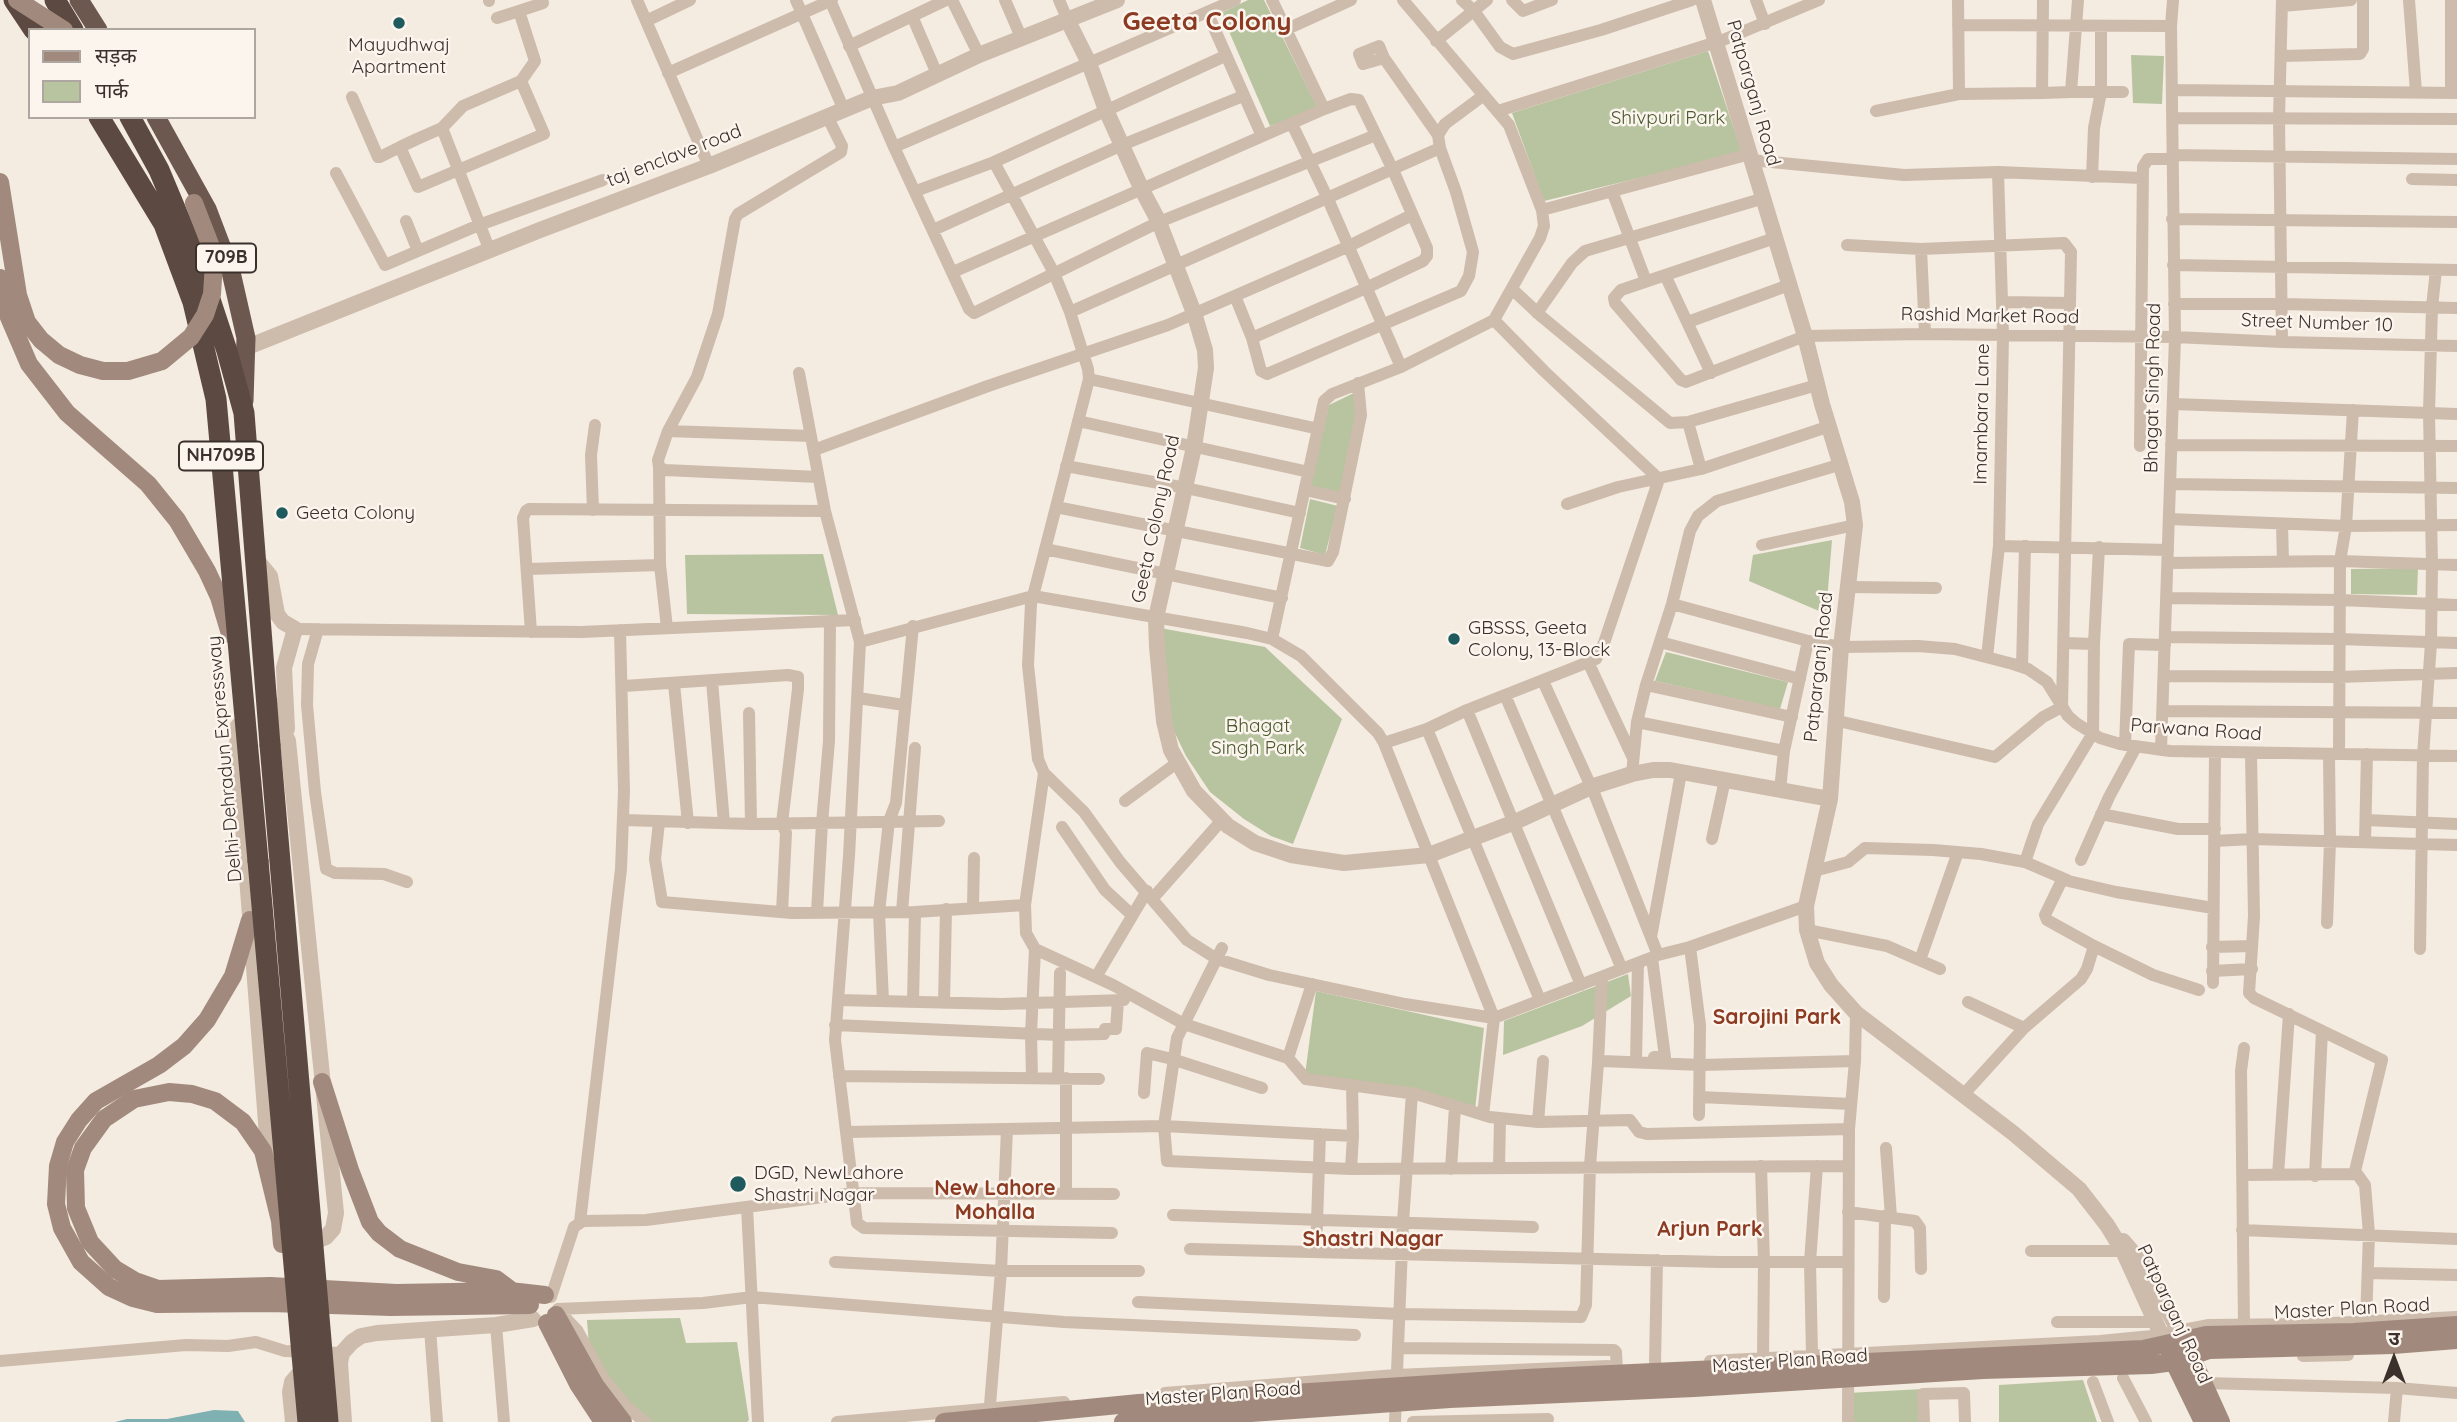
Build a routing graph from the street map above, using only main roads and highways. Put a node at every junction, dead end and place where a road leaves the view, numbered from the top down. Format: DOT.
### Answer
graph roads {
  1 [pos="16,0"];
  2 [pos="31,0"];
  3 [pos="55,0"];
  4 [pos="71,0"];
  5 [pos="79,0"];
  6 [pos="33,28"];
  7 [pos="49,28"];
  8 [pos="61,28"];
  9 [pos="72,28"];
  10 [pos="90,28"];
  11 [pos="97,28"];
  12 [pos="100,119"];
  13 [pos="131,119"];
  14 [pos="148,119"];
  15 [pos="157,119"];
  16 [pos="0,182"];
  17 [pos="0,278"];
  18 [pos="244,413"];
  19 [pos="241,678"];
  20 [pos="250,920"];
  21 [pos="322,1082"];
  22 [pos="512,1291"];
  23 [pos="270,1294"];
  24 [pos="546,1309"];
  25 [pos="2457,1325"];
  26 [pos="2457,1340"];
  27 [pos="2176,1341"];
  28 [pos="303,1361"];
  29 [pos="2174,1362"];
  30 [pos="1849,1364"];
  31 [pos="1395,1388"];
  32 [pos="1313,1415"];
  33 [pos="308,1422"];
  34 [pos="328,1422"];
  35 [pos="603,1422"];
  36 [pos="623,1422"];
  37 [pos="944,1422"];
  38 [pos="1123,1422"];
  39 [pos="2203,1422"];
  40 [pos="2221,1422"];
  1 -- 6 [label="highway"];
  1 -- 8 [label="main road, bridge"];
  2 -- 7 [label="highway"];
  3 -- 9 [label="highway"];
  4 -- 10 [label="main road"];
  5 -- 11 [label="highway"];
  12 -- 19 [label="highway, Delhi-Dehradun Expressway / NH709B"];
  13 -- 18 [label="highway, NH709B"];
  14 -- 16 [label="main road, bridge"];
  15 -- 18 [label="highway, 709B"];
  17 -- 19 [label="main road"];
  18 -- 34 [label="highway, NH709B, bridge"];
  19 -- 28 [label="highway, Delhi-Dehradun Expressway / NH709B, bridge"];
  20 -- 23 [label="main road"];
  21 -- 22 [label="main road"];
  22 -- 23 [label="main road"];
  22 -- 24 [label="main road"];
  23 -- 24 [label="main road"];
  23 -- 28 [label="main road, bridge"];
  24 -- 35 [label="main road"];
  24 -- 36 [label="main road"];
  25 -- 27 [label="main road, Master Plan Road"];
  26 -- 27 [label="main road, Master Plan Road"];
  27 -- 29 [label="main road, Patparganj Road"];
  27 -- 30 [label="main road"];
  27 -- 40 [label="main road"];
  28 -- 33 [label="highway, Delhi-Dehradun Expressway, bridge"];
  29 -- 30 [label="main road, Master Plan Road"];
  29 -- 39 [label="main road, Patparganj Road"];
  30 -- 31 [label="main road"];
  30 -- 31 [label="main road, Master Plan Road"];
  31 -- 32 [label="main road, Master Plan Road"];
  31 -- 37 [label="main road"];
  32 -- 38 [label="main road, Master Plan Road"];
}
